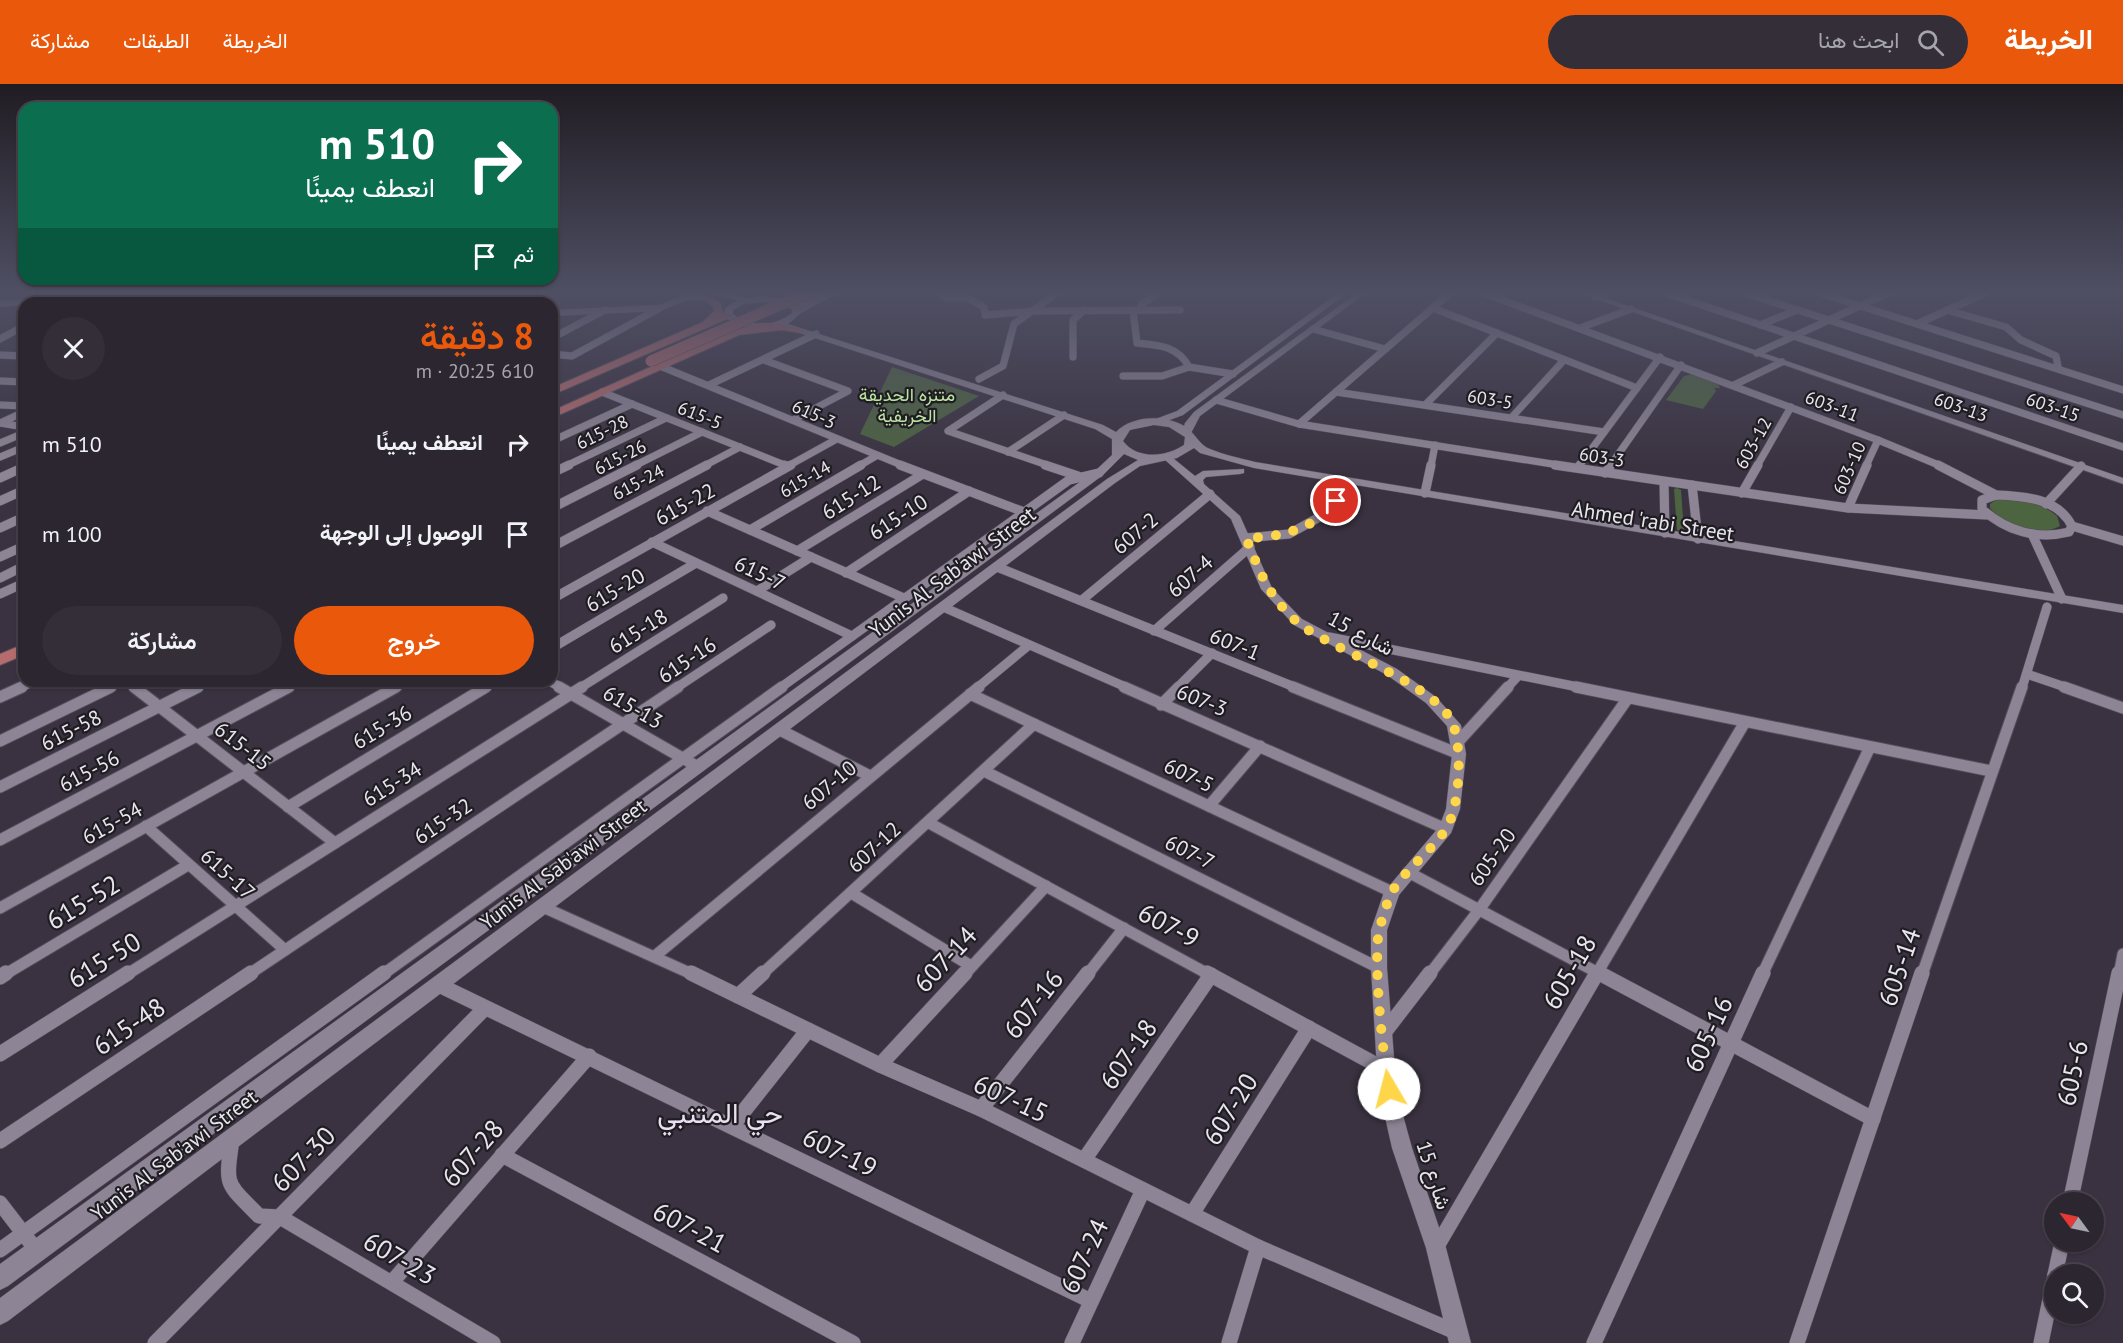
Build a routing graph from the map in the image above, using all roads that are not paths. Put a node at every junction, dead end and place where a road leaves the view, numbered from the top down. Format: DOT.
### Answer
graph roads {
  1 [pos="581,352"];
  2 [pos="646,352"];
  3 [pos="673,352"];
  4 [pos="677,352"];
  5 [pos="682,352"];
  6 [pos="777,352"];
  7 [pos="879,352"];
  8 [pos="889,352"];
  9 [pos="1007,352"];
  10 [pos="1073,352"];
  11 [pos="1177,352"];
  12 [pos="1263,352"];
  13 [pos="1282,352"];
  14 [pos="1382,352"];
  15 [pos="1478,352"];
  16 [pos="1544,352"];
  17 [pos="1646,352"];
  18 [pos="1753,352"];
  19 [pos="1841,352"];
  20 [pos="1927,352"];
  21 [pos="2010,352"];
  22 [pos="2047,352"];
  23 [pos="1757,353"];
  24 [pos="558,355"];
  25 [pos="1,356"];
  26 [pos="18,356"];
  27 [pos="1073,357"];
  28 [pos="1660,357"];
  29 [pos="764,360"];
  30 [pos="1564,360"];
  31 [pos="652,362"];
  32 [pos="1782,362"];
  33 [pos="1681,365"];
  34 [pos="1190,367"];
  35 [pos="2058,367"];
  36 [pos="1233,374"];
  37 [pos="1123,376"];
  38 [pos="979,379"];
  39 [pos="0,381"];
  40 [pos="18,382"];
  41 [pos="1734,385"];
  42 [pos="709,386"];
  43 [pos="1637,388"];
  44 [pos="558,389"];
  45 [pos="2123,390"];
  46 [pos="602,392"];
  47 [pos="1336,392"];
  48 [pos="1003,395"];
  49 [pos="558,397"];
  50 [pos="1216,400"];
  51 [pos="558,403"];
  52 [pos="632,404"];
  53 [pos="1426,404"];
  54 [pos="0,405"];
  55 [pos="18,406"];
  56 [pos="1791,407"];
  57 [pos="558,412"];
  58 [pos="18,415"];
  59 [pos="1064,415"];
  60 [pos="2123,415"];
  61 [pos="1512,417"];
  62 [pos="666,418"];
  63 [pos="793,420"];
  64 [pos="1156,422"];
  65 [pos="0,423"];
  66 [pos="1299,424"];
  67 [pos="18,426"];
  68 [pos="1129,426"];
  69 [pos="702,432"];
  70 [pos="1604,432"];
  71 [pos="1188,434"];
  72 [pos="18,436"];
  73 [pos="558,438"];
  74 [pos="835,440"];
  75 [pos="1878,440"];
  76 [pos="1118,441"];
  77 [pos="0,443"];
  78 [pos="1435,445"];
  79 [pos="740,447"];
  80 [pos="2123,447"];
  81 [pos="18,450"];
  82 [pos="1008,452"];
  83 [pos="876,456"];
  84 [pos="1167,456"];
  85 [pos="0,457"];
  86 [pos="788,466"];
  87 [pos="2081,466"];
  88 [pos="1578,468"];
  89 [pos="18,470"];
  90 [pos="558,470"];
  91 [pos="1240,471"];
  92 [pos="1099,473"];
  93 [pos="1605,473"];
  94 [pos="923,474"];
  95 [pos="1078,476"];
  96 [pos="0,478"];
  97 [pos="2123,481"];
  98 [pos="1664,482"];
  99 [pos="1692,485"];
  100 [pos="1325,486"];
  101 [pos="1205,489"];
  102 [pos="969,491"];
  103 [pos="18,493"];
  104 [pos="1742,493"];
  105 [pos="1425,494"];
  106 [pos="1996,495"];
  107 [pos="0,501"];
  108 [pos="2046,504"];
  109 [pos="558,505"];
  110 [pos="1848,508"];
  111 [pos="707,511"];
  112 [pos="1024,512"];
  113 [pos="1987,515"];
  114 [pos="18,520"];
  115 [pos="2072,526"];
  116 [pos="0,528"];
  117 [pos="750,530"];
  118 [pos="1665,533"];
  119 [pos="2031,534"];
  120 [pos="1698,539"];
  121 [pos="2123,541"];
  122 [pos="652,542"];
  123 [pos="1248,542"];
  124 [pos="558,544"];
  125 [pos="18,549"];
  126 [pos="797,551"];
  127 [pos="1,556"];
  128 [pos="812,557"];
  129 [pos="18,559"];
  130 [pos="696,563"];
  131 [pos="997,567"];
  132 [pos="18,569"];
  133 [pos="846,573"];
  134 [pos="0,578"];
  135 [pos="18,586"];
  136 [pos="756,591"];
  137 [pos="0,594"];
  138 [pos="558,596"];
  139 [pos="723,598"];
  140 [pos="904,598"];
  141 [pos="2062,599"];
  142 [pos="1082,600"];
  143 [pos="2048,606"];
  144 [pos="943,607"];
  145 [pos="2123,609"];
  146 [pos="2123,619"];
  147 [pos="771,625"];
  148 [pos="1154,631"];
  149 [pos="1319,635"];
  150 [pos="852,636"];
  151 [pos="558,644"];
  152 [pos="1029,645"];
  153 [pos="18,646"];
  154 [pos="18,652"];
  155 [pos="0,653"];
  156 [pos="1212,653"];
  157 [pos="0,660"];
  158 [pos="2027,675"];
  159 [pos="1518,676"];
  160 [pos="558,686"];
  161 [pos="22,687"];
  162 [pos="112,687"];
  163 [pos="133,687"];
  164 [pos="198,687"];
  165 [pos="289,687"];
  166 [pos="396,687"];
  167 [pos="486,687"];
  168 [pos="571,694"];
  169 [pos="970,694"];
  170 [pos="0,697"];
  171 [pos="1628,698"];
  172 [pos="1161,705"];
  173 [pos="159,707"];
  174 [pos="2123,708"];
  175 [pos="1745,722"];
  176 [pos="623,724"];
  177 [pos="1034,724"];
  178 [pos="780,730"];
  179 [pos="197,736"];
  180 [pos="0,741"];
  181 [pos="1260,746"];
  182 [pos="1870,747"];
  183 [pos="1458,749"];
  184 [pos="690,763"];
  185 [pos="984,771"];
  186 [pos="1991,771"];
  187 [pos="244,772"];
  188 [pos="870,776"];
  189 [pos="0,788"];
  190 [pos="1209,806"];
  191 [pos="288,807"];
  192 [pos="929,823"];
  193 [pos="146,826"];
  194 [pos="1446,829"];
  195 [pos="0,840"];
  196 [pos="335,843"];
  197 [pos="188,865"];
  198 [pos="1408,872"];
  199 [pos="1046,886"];
  200 [pos="1392,892"];
  201 [pos="853,894"];
  202 [pos="2,905"];
  203 [pos="234,906"];
  204 [pos="543,907"];
  205 [pos="1479,910"];
  206 [pos="1124,928"];
  207 [pos="285,950"];
  208 [pos="2123,954"];
  209 [pos="655,956"];
  210 [pos="971,966"];
  211 [pos="1379,968"];
  212 [pos="1596,972"];
  213 [pos="1211,975"];
  214 [pos="0,977"];
  215 [pos="439,985"];
  216 [pos="738,996"];
  217 [pos="485,1008"];
  218 [pos="1309,1028"];
  219 [pos="808,1030"];
  220 [pos="1383,1034"];
  221 [pos="1730,1043"];
  222 [pos="0,1054"];
  223 [pos="589,1056"];
  224 [pos="880,1065"];
  225 [pos="1386,1070"];
  226 [pos="981,1109"];
  227 [pos="1873,1119"];
  228 [pos="213,1122"];
  229 [pos="732,1126"];
  230 [pos="232,1140"];
  231 [pos="0,1141"];
  232 [pos="502,1155"];
  233 [pos="1084,1160"];
  234 [pos="1143,1190"];
  235 [pos="2072,1192"];
  236 [pos="0,1203"];
  237 [pos="1192,1214"];
  238 [pos="280,1218"];
  239 [pos="23,1234"];
  240 [pos="1258,1247"];
  241 [pos="1436,1248"];
  242 [pos="0,1250"];
  243 [pos="37,1251"];
  244 [pos="0,1278"];
  245 [pos="392,1282"];
  246 [pos="1091,1301"];
  247 [pos="0,1313"];
  248 [pos="2045,1324"];
  249 [pos="1459,1338"];
  250 [pos="155,1343"];
  251 [pos="493,1343"];
  252 [pos="854,1343"];
  253 [pos="1072,1343"];
  254 [pos="1229,1343"];
  255 [pos="1594,1343"];
  256 [pos="1797,1343"];
  257 [pos="2041,1343"];
  1 -- 24 [label="street"];
  2 -- 44 [label="main road"];
  3 -- 31 [label="main road"];
  4 -- 31 [label="main road, bridge"];
  5 -- 31 [label="main road"];
  6 -- 29 [label="street"];
  7 -- 48 [label="main road"];
  8 -- 38 [label="main road"];
  9 -- 38 [label="street"];
  10 -- 27 [label="street"];
  11 -- 34 [label="street"];
  12 -- 36 [label="street"];
  13 -- 50 [label="street"];
  14 -- 47 [label="street"];
  15 -- 53 [label="street"];
  16 -- 30 [label="street"];
  17 -- 28 [label="street, 603-11"];
  18 -- 23 [label="street, 603-13"];
  19 -- 80 [label="street, 603-15"];
  20 -- 60 [label="street"];
  21 -- 35 [label="street"];
  22 -- 35 [label="street"];
  23 -- 32 [label="street, 603-13"];
  25 -- 26 [label="street"];
  28 -- 33 [label="street, 603-11"];
  28 -- 43 [label="street"];
  29 -- 42 [label="street"];
  29 -- 63 [label="street"];
  30 -- 43 [label="street"];
  30 -- 61 [label="street"];
  31 -- 42 [label="street, 615-3"];
  31 -- 46 [label="main road"];
  31 -- 49 [label="main road"];
  31 -- 51 [label="main road"];
  32 -- 41 [label="street"];
  32 -- 87 [label="street, 603-13"];
  33 -- 41 [label="street, 603-11"];
  33 -- 93 [label="street"];
  34 -- 36 [label="street"];
  34 -- 37 [label="street"];
  35 -- 45 [label="street"];
  36 -- 64 [label="street"];
  38 -- 68 [label="main road"];
  39 -- 40 [label="street"];
  41 -- 56 [label="street, 603-11"];
  42 -- 63 [label="street, 615-3"];
  43 -- 70 [label="street"];
  46 -- 52 [label="street, 615-5"];
  46 -- 57 [label="main road"];
  47 -- 53 [label="street, 603-5"];
  47 -- 66 [label="street"];
  48 -- 59 [label="main road"];
  48 -- 82 [label="street"];
  50 -- 66 [label="street, 603-3"];
  50 -- 71 [label="street"];
  52 -- 62 [label="street, 615-5"];
  52 -- 73 [label="street"];
  53 -- 61 [label="street, 603-5"];
  54 -- 55 [label="street"];
  56 -- 75 [label="street, 603-11"];
  56 -- 104 [label="street, 603-12"];
  58 -- 65 [label="street"];
  59 -- 76 [label="main road"];
  59 -- 82 [label="street"];
  61 -- 70 [label="street, 603-5"];
  62 -- 69 [label="street, 615-5"];
  62 -- 90 [label="street, 615-28"];
  63 -- 74 [label="street, 615-3"];
  64 -- 68 [label="main road"];
  64 -- 71 [label="main road, Ahmed 'rabi Street"];
  65 -- 67 [label="street"];
  66 -- 78 [label="street, 603-3"];
  68 -- 76 [label="main road, Yunis Al Sab'awi Street"];
  69 -- 79 [label="street, 615-5"];
  69 -- 109 [label="street, 615-26"];
  70 -- 88 [label="street"];
  71 -- 84 [label="main road"];
  71 -- 105 [label="main road, Ahmed 'rabi Street"];
  72 -- 77 [label="street"];
  74 -- 83 [label="street, 615-3"];
  74 -- 86 [label="street, 615-22"];
  75 -- 106 [label="street, 603-11"];
  75 -- 110 [label="street, 603-10"];
  76 -- 84 [label="main road, Ahmed 'rabi Street"];
  76 -- 92 [label="main road, Yunis Al Sab'awi Street"];
  78 -- 88 [label="street, 603-3"];
  78 -- 105 [label="street"];
  79 -- 86 [label="street, 615-5"];
  79 -- 124 [label="street, 615-24"];
  81 -- 85 [label="street"];
  82 -- 95 [label="street"];
  83 -- 94 [label="street, 615-3"];
  83 -- 117 [label="street, 615-14"];
  84 -- 91 [label="main road, Ahmed 'rabi Street"];
  84 -- 101 [label="street, شارع 15"];
  84 -- 131 [label="main road, Yunis Al Sab'awi Street"];
  86 -- 111 [label="street, 615-22"];
  87 -- 97 [label="street, 603-13"];
  87 -- 108 [label="street"];
  88 -- 93 [label="street, 603-3"];
  89 -- 96 [label="street"];
  91 -- 100 [label="main road, Ahmed 'rabi Street"];
  91 -- 101 [label="street"];
  92 -- 95 [label="street"];
  92 -- 184 [label="main road, Yunis Al Sab'awi Street"];
  93 -- 98 [label="street, 603-3"];
  94 -- 102 [label="street, 615-3"];
  94 -- 126 [label="street, 615-12"];
  95 -- 112 [label="street"];
  98 -- 99 [label="street, 603-3"];
  98 -- 118 [label="street"];
  99 -- 104 [label="street, 603-3"];
  99 -- 120 [label="street"];
  100 -- 123 [label="street"];
  100 -- 143 [label="main road, Ahmed 'rabi Street"];
  101 -- 123 [label="street, شارع 15"];
  101 -- 142 [label="street, 607-2"];
  102 -- 112 [label="street, 615-3"];
  102 -- 133 [label="street, 615-10"];
  103 -- 107 [label="street"];
  104 -- 110 [label="street, 603-3"];
  105 -- 118 [label="main road, Ahmed 'rabi Street"];
  106 -- 108 [label="street"];
  106 -- 113 [label="street"];
  108 -- 115 [label="street"];
  110 -- 113 [label="street, 603-3"];
  111 -- 117 [label="street, 615-7"];
  111 -- 122 [label="street, 615-22"];
  112 -- 140 [label="street"];
  113 -- 119 [label="street"];
  114 -- 116 [label="street"];
  115 -- 119 [label="street"];
  115 -- 121 [label="street"];
  117 -- 126 [label="street, 615-7"];
  118 -- 120 [label="main road, Ahmed 'rabi Street"];
  119 -- 141 [label="street"];
  120 -- 141 [label="main road, Ahmed 'rabi Street"];
  122 -- 130 [label="street, 615-7"];
  122 -- 138 [label="street, 615-22"];
  123 -- 148 [label="street, 607-4"];
  123 -- 149 [label="street, شارع 15"];
  125 -- 127 [label="street"];
  126 -- 128 [label="street, 615-7"];
  127 -- 129 [label="street"];
  128 -- 133 [label="street, 615-7"];
  128 -- 136 [label="street"];
  130 -- 136 [label="street, 615-7"];
  130 -- 151 [label="street, 615-20"];
  131 -- 142 [label="street, 607-1"];
  131 -- 144 [label="main road, Yunis Al Sab'awi Street"];
  132 -- 134 [label="street"];
  133 -- 140 [label="street, 615-7"];
  135 -- 137 [label="street"];
  136 -- 150 [label="street, 615-7"];
  139 -- 168 [label="street, 615-18"];
  140 -- 150 [label="street"];
  141 -- 145 [label="main road, Ahmed 'rabi Street"];
  142 -- 148 [label="street, 607-1"];
  143 -- 146 [label="main road, Ahmed 'rabi Street"];
  143 -- 158 [label="street, 605-14"];
  144 -- 152 [label="street, 607-3"];
  144 -- 178 [label="main road, Yunis Al Sab'awi Street"];
  147 -- 176 [label="street, 615-16"];
  148 -- 156 [label="street, 607-1"];
  149 -- 159 [label="street"];
  149 -- 183 [label="street, شارع 15"];
  150 -- 184 [label="street"];
  152 -- 169 [label="street, 607-10"];
  152 -- 172 [label="street, 607-3"];
  153 -- 155 [label="main road"];
  154 -- 157 [label="main road"];
  156 -- 172 [label="street"];
  156 -- 183 [label="street, 607-1"];
  158 -- 174 [label="street"];
  158 -- 186 [label="street, 605-14"];
  159 -- 171 [label="street"];
  159 -- 183 [label="street"];
  160 -- 168 [label="street, 615-13"];
  161 -- 170 [label="street"];
  162 -- 180 [label="street"];
  163 -- 173 [label="street, 615-15"];
  164 -- 173 [label="street, 615-58"];
  165 -- 179 [label="street, 615-56"];
  166 -- 187 [label="street, 615-54"];
  167 -- 191 [label="street, 615-36"];
  168 -- 176 [label="street, 615-13"];
  168 -- 196 [label="street, 615-34"];
  169 -- 177 [label="street, 607-5"];
  169 -- 188 [label="street, 607-10"];
  171 -- 175 [label="street"];
  171 -- 205 [label="street, 605-20"];
  172 -- 181 [label="street, 607-3"];
  173 -- 179 [label="street, 615-15"];
  173 -- 189 [label="street, 615-58"];
  175 -- 182 [label="street"];
  175 -- 212 [label="street, 605-18"];
  176 -- 184 [label="street, 615-13"];
  176 -- 207 [label="street, 615-32"];
  177 -- 185 [label="street, 607-12"];
  177 -- 190 [label="street, 607-5"];
  178 -- 188 [label="street"];
  178 -- 204 [label="main road, Yunis Al Sab'awi Street"];
  179 -- 187 [label="street, 615-15"];
  179 -- 195 [label="street, 615-56"];
  181 -- 190 [label="street"];
  181 -- 194 [label="street, 607-3"];
  182 -- 186 [label="street"];
  182 -- 221 [label="street, 605-16"];
  183 -- 194 [label="street, شارع 15"];
  184 -- 228 [label="main road, Yunis Al Sab'awi Street"];
  184 -- 239 [label="street"];
  185 -- 192 [label="street, 607-12"];
  185 -- 211 [label="street, 607-7"];
  186 -- 227 [label="street, 605-14"];
  187 -- 191 [label="street, 615-15"];
  187 -- 193 [label="street, 615-54"];
  188 -- 209 [label="street, 607-10"];
  190 -- 200 [label="street, 607-5"];
  191 -- 196 [label="street, 615-15"];
  192 -- 199 [label="street, 607-9"];
  192 -- 201 [label="street, 607-12"];
  193 -- 197 [label="street, 615-17"];
  193 -- 202 [label="street, 615-54"];
  194 -- 198 [label="street, شارع 15"];
  196 -- 203 [label="street, 615-34"];
  197 -- 203 [label="street, 615-17"];
  197 -- 214 [label="street, 615-52"];
  198 -- 200 [label="street, شارع 15"];
  198 -- 205 [label="street"];
  199 -- 206 [label="street, 607-9"];
  199 -- 210 [label="street, 607-14"];
  200 -- 211 [label="street, شارع 15"];
  201 -- 210 [label="street"];
  201 -- 216 [label="street, 607-12"];
  203 -- 207 [label="street, 615-17"];
  203 -- 222 [label="street, 615-50"];
  204 -- 209 [label="street, 607-15"];
  204 -- 215 [label="main road, Yunis Al Sab'awi Street"];
  205 -- 212 [label="street"];
  205 -- 220 [label="street, 605-20"];
  206 -- 213 [label="street, 607-9"];
  206 -- 226 [label="street, 607-16"];
  207 -- 231 [label="street, 615-48"];
  208 -- 235 [label="street, 605-6"];
  209 -- 216 [label="street, 607-15"];
  210 -- 224 [label="street, 607-14"];
  211 -- 220 [label="street, شارع 15"];
  212 -- 221 [label="street"];
  212 -- 241 [label="street, 605-18"];
  213 -- 218 [label="street, 607-9"];
  213 -- 233 [label="street, 607-18"];
  215 -- 217 [label="street, 607-19"];
  215 -- 230 [label="main road, Yunis Al Sab'awi Street"];
  216 -- 219 [label="street, 607-15"];
  217 -- 223 [label="street, 607-19"];
  217 -- 238 [label="street, 607-30"];
  218 -- 225 [label="street, 607-9"];
  218 -- 237 [label="street, 607-20"];
  219 -- 224 [label="street, 607-15"];
  219 -- 229 [label="street"];
  220 -- 225 [label="street, شارع 15"];
  221 -- 227 [label="street"];
  221 -- 255 [label="street, 605-16"];
  223 -- 229 [label="street, 607-19"];
  223 -- 232 [label="street, 607-28"];
  224 -- 226 [label="street, 607-15"];
  225 -- 241 [label="street, شارع 15"];
  226 -- 233 [label="street, 607-15"];
  227 -- 256 [label="street, 605-14"];
  228 -- 230 [label="main road"];
  228 -- 243 [label="main road, Yunis Al Sab'awi Street"];
  229 -- 246 [label="street, 607-19"];
  230 -- 238 [label="street, 607-23"];
  230 -- 247 [label="main road, Yunis Al Sab'awi Street"];
  232 -- 245 [label="street, 607-28"];
  232 -- 252 [label="street, 607-21"];
  233 -- 234 [label="street, 607-15"];
  234 -- 237 [label="street, 607-15"];
  234 -- 246 [label="street, 607-24"];
  236 -- 239 [label="street"];
  237 -- 240 [label="street, 607-15"];
  238 -- 245 [label="street, 607-23"];
  238 -- 250 [label="street, 607-30"];
  239 -- 242 [label="street"];
  239 -- 243 [label="street"];
  240 -- 249 [label="street, 607-15"];
  240 -- 254 [label="street"];
  241 -- 249 [label="street, شارع 15"];
  243 -- 244 [label="main road, Yunis Al Sab'awi Street"];
  245 -- 251 [label="street, 607-23"];
  246 -- 253 [label="street, 607-24"];
  248 -- 257 [label="street"];
}
